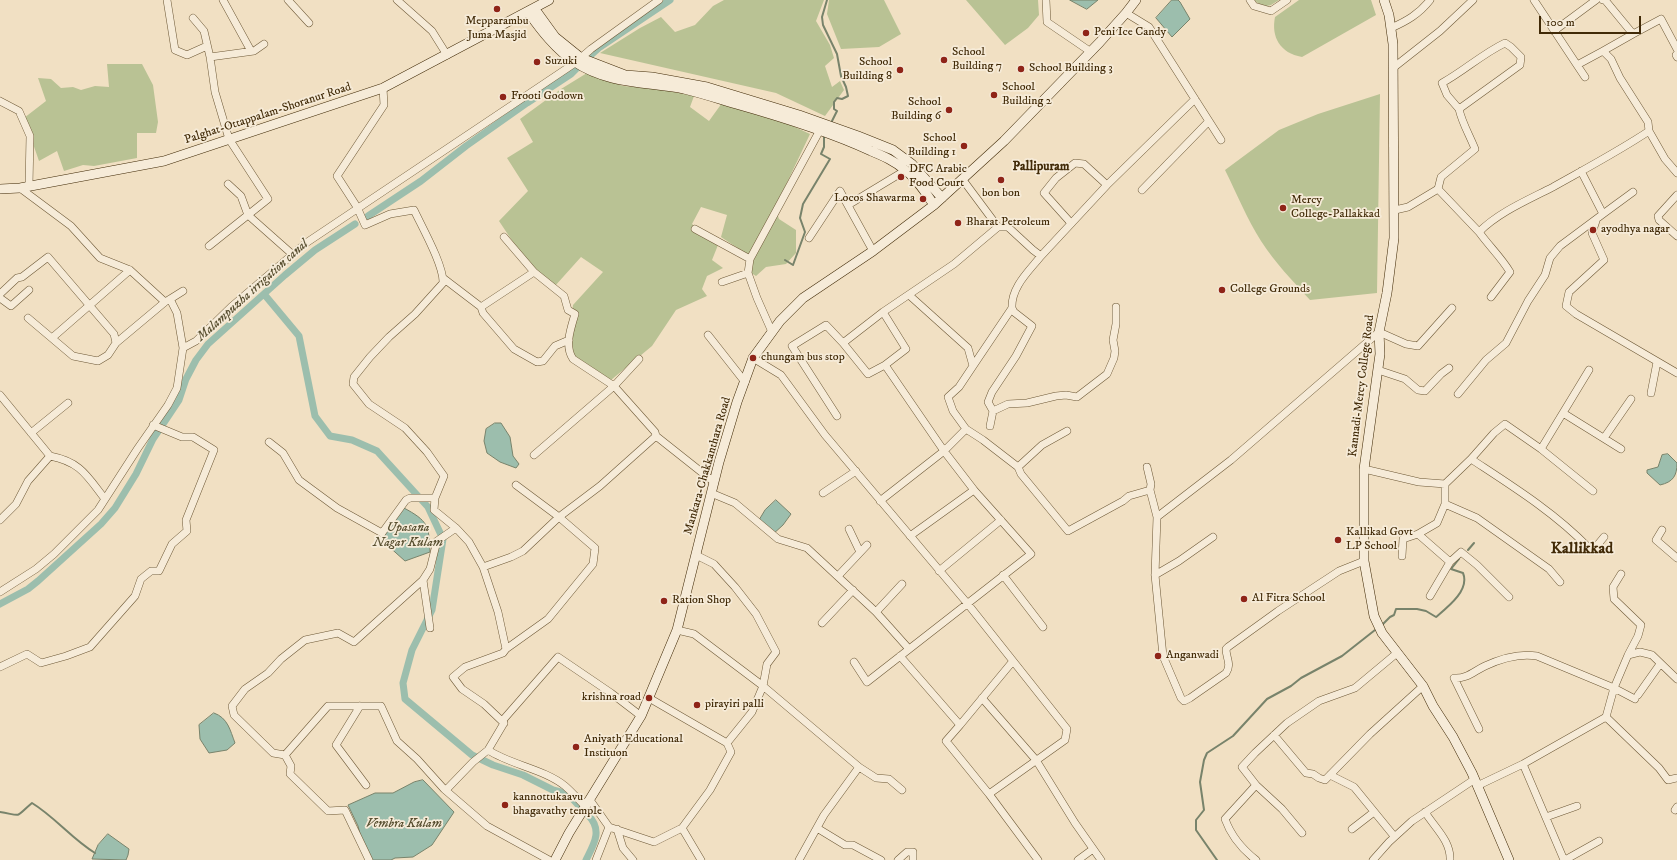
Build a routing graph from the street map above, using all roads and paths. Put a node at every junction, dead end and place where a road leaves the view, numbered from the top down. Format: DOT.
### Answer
graph roads {
  1 [pos="167,0"];
  2 [pos="223,0"];
  3 [pos="288,0"];
  4 [pos="397,0"];
  5 [pos="549,0"];
  6 [pos="659,0"];
  7 [pos="1046,0"];
  8 [pos="1136,0"];
  9 [pos="1250,0"];
  10 [pos="1287,0"];
  11 [pos="1384,0"];
  12 [pos="1430,0"];
  13 [pos="1473,0"];
  14 [pos="1534,0"];
  15 [pos="1596,0"];
  16 [pos="1604,0"];
  17 [pos="531,10"];
  18 [pos="1126,13"];
  19 [pos="193,18"];
  20 [pos="309,24"];
  21 [pos="1391,28"];
  22 [pos="1554,30"];
  23 [pos="1633,34"];
  24 [pos="264,44"];
  25 [pos="208,46"];
  26 [pos="1677,49"];
  27 [pos="251,51"];
  28 [pos="1604,51"];
  29 [pos="1091,52"];
  30 [pos="447,55"];
  31 [pos="210,57"];
  32 [pos="578,60"];
  33 [pos="1577,65"];
  34 [pos="1393,68"];
  35 [pos="1585,77"];
  36 [pos="383,88"];
  37 [pos="1195,99"];
  38 [pos="0,101"];
  39 [pos="1459,109"];
  40 [pos="1209,121"];
  41 [pos="820,130"];
  42 [pos="1649,131"];
  43 [pos="229,139"];
  44 [pos="1221,140"];
  45 [pos="906,170"];
  46 [pos="1581,170"];
  47 [pos="1677,174"];
  48 [pos="963,180"];
  49 [pos="228,184"];
  50 [pos="1107,185"];
  51 [pos="24,187"];
  52 [pos="1438,189"];
  53 [pos="0,190"];
  54 [pos="1142,190"];
  55 [pos="1633,192"];
  56 [pos="1677,195"];
  57 [pos="942,198"];
  58 [pos="848,205"];
  59 [pos="934,205"];
  60 [pos="357,207"];
  61 [pos="1395,210"];
  62 [pos="1603,214"];
  63 [pos="248,215"];
  64 [pos="1596,221"];
  65 [pos="1070,222"];
  66 [pos="998,227"];
  67 [pos="695,229"];
  68 [pos="1479,232"];
  69 [pos="1677,236"];
  70 [pos="504,237"];
  71 [pos="809,238"];
  72 [pos="209,246"];
  73 [pos="873,251"];
  74 [pos="292,254"];
  75 [pos="1041,256"];
  76 [pos="750,259"];
  77 [pos="130,270"];
  78 [pos="534,272"];
  79 [pos="748,273"];
  80 [pos="443,278"];
  81 [pos="722,282"];
  82 [pos="29,290"];
  83 [pos="183,291"];
  84 [pos="0,294"];
  85 [pos="909,295"];
  86 [pos="1491,297"];
  87 [pos="0,298"];
  88 [pos="167,301"];
  89 [pos="90,306"];
  90 [pos="481,307"];
  91 [pos="1116,307"];
  92 [pos="1012,308"];
  93 [pos="1452,308"];
  94 [pos="883,312"];
  95 [pos="28,318"];
  96 [pos="772,332"];
  97 [pos="1379,332"];
  98 [pos="708,335"];
  99 [pos="52,338"];
  100 [pos="569,340"];
  101 [pos="116,343"];
  102 [pos="843,343"];
  103 [pos="184,348"];
  104 [pos="753,358"];
  105 [pos="638,359"];
  106 [pos="1657,362"];
  107 [pos="884,365"];
  108 [pos="973,366"];
  109 [pos="1449,368"];
  110 [pos="1378,370"];
  111 [pos="1589,370"];
  112 [pos="1677,373"];
  113 [pos="745,382"];
  114 [pos="614,386"];
  115 [pos="1651,393"];
  116 [pos="1458,394"];
  117 [pos="0,395"];
  118 [pos="1631,398"];
  119 [pos="68,403"];
  120 [pos="993,411"];
  121 [pos="1563,413"];
  122 [pos="837,416"];
  123 [pos="157,426"];
  124 [pos="990,426"];
  125 [pos="966,429"];
  126 [pos="1067,431"];
  127 [pos="31,433"];
  128 [pos="656,436"];
  129 [pos="1604,438"];
  130 [pos="269,442"];
  131 [pos="1541,449"];
  132 [pos="1621,449"];
  133 [pos="944,451"];
  134 [pos="534,455"];
  135 [pos="50,456"];
  136 [pos="1471,460"];
  137 [pos="1018,467"];
  138 [pos="1147,467"];
  139 [pos="1364,469"];
  140 [pos="856,471"];
  141 [pos="714,482"];
  142 [pos="1445,484"];
  143 [pos="516,485"];
  144 [pos="974,490"];
  145 [pos="1150,490"];
  146 [pos="1592,491"];
  147 [pos="711,493"];
  148 [pos="823,493"];
  149 [pos="435,498"];
  150 [pos="105,499"];
  151 [pos="880,500"];
  152 [pos="1445,504"];
  153 [pos="559,517"];
  154 [pos="1156,517"];
  155 [pos="0,520"];
  156 [pos="1001,520"];
  157 [pos="456,528"];
  158 [pos="849,529"];
  159 [pos="1662,530"];
  160 [pos="1418,534"];
  161 [pos="910,536"];
  162 [pos="1213,537"];
  163 [pos="1604,537"];
  164 [pos="867,544"];
  165 [pos="860,552"];
  166 [pos="696,555"];
  167 [pos="1402,556"];
  168 [pos="1677,558"];
  169 [pos="1364,561"];
  170 [pos="1450,562"];
  171 [pos="483,567"];
  172 [pos="939,571"];
  173 [pos="1621,574"];
  174 [pos="1003,575"];
  175 [pos="1155,575"];
  176 [pos="838,576"];
  177 [pos="423,580"];
  178 [pos="1560,582"];
  179 [pos="902,584"];
  180 [pos="853,590"];
  181 [pos="0,592"];
  182 [pos="1430,596"];
  183 [pos="1509,597"];
  184 [pos="967,603"];
  185 [pos="876,612"];
  186 [pos="822,623"];
  187 [pos="1043,627"];
  188 [pos="430,628"];
  189 [pos="677,630"];
  190 [pos="506,649"];
  191 [pos="909,649"];
  192 [pos="1397,653"];
  193 [pos="1628,655"];
  194 [pos="900,656"];
  195 [pos="1013,661"];
  196 [pos="854,662"];
  197 [pos="1660,664"];
  198 [pos="0,667"];
  199 [pos="1677,679"];
  200 [pos="763,686"];
  201 [pos="1423,686"];
  202 [pos="1614,688"];
  203 [pos="649,698"];
  204 [pos="982,698"];
  205 [pos="360,706"];
  206 [pos="641,716"];
  207 [pos="1606,717"];
  208 [pos="504,723"];
  209 [pos="960,725"];
  210 [pos="1478,729"];
  211 [pos="1274,735"];
  212 [pos="727,743"];
  213 [pos="488,750"];
  214 [pos="285,755"];
  215 [pos="1036,760"];
  216 [pos="1523,764"];
  217 [pos="859,767"];
  218 [pos="1330,775"];
  219 [pos="1677,778"];
  220 [pos="1476,782"];
  221 [pos="366,785"];
  222 [pos="1256,785"];
  223 [pos="446,790"];
  224 [pos="902,790"];
  225 [pos="989,794"];
  226 [pos="590,800"];
  227 [pos="1577,806"];
  228 [pos="1374,812"];
  229 [pos="1425,812"];
  230 [pos="1546,817"];
  231 [pos="609,827"];
  232 [pos="682,828"];
  233 [pos="817,828"];
  234 [pos="1352,828"];
  235 [pos="616,829"];
  236 [pos="1302,833"];
  237 [pos="1394,836"];
  238 [pos="1599,841"];
  239 [pos="1093,849"];
  240 [pos="370,860"];
  241 [pos="549,860"];
  242 [pos="554,860"];
  243 [pos="596,860"];
  244 [pos="633,860"];
  245 [pos="701,860"];
  246 [pos="799,860"];
  247 [pos="881,860"];
  248 [pos="898,860"];
  249 [pos="914,860"];
  250 [pos="1038,860"];
  251 [pos="1078,860"];
  252 [pos="1101,860"];
  253 [pos="1256,860"];
  254 [pos="1373,860"];
  255 [pos="1450,860"];
  256 [pos="1509,860"];
  257 [pos="1565,860"];
  1 -- 25 [label="street"];
  2 -- 27 [label="street"];
  3 -- 20 [label="street"];
  4 -- 30 [label="street"];
  5 -- 17 [label="main road, Palghat-Ottappalam-Shoranur Road"];
  6 -- 32 [label="street"];
  7 -- 29 [label="street"];
  8 -- 18 [label="main road, Mankara-Chakkanthara Road"];
  9 -- 10 [label="street"];
  11 -- 21 [label="main road, Kannadi-Mercy College Road"];
  12 -- 21 [label="street"];
  13 -- 34 [label="street"];
  14 -- 22 [label="street"];
  15 -- 22 [label="street"];
  16 -- 23 [label="street"];
  17 -- 30 [label="main road, Palghat-Ottappalam-Shoranur Road"];
  17 -- 32 [label="main road"];
  18 -- 29 [label="main road, Mankara-Chakkanthara Road"];
  18 -- 37 [label="street"];
  19 -- 25 [label="street"];
  21 -- 34 [label="main road, Kannadi-Mercy College Road"];
  22 -- 33 [label="street"];
  23 -- 26 [label="street"];
  23 -- 28 [label="street"];
  24 -- 27 [label="street"];
  25 -- 31 [label="street"];
  27 -- 31 [label="street"];
  28 -- 33 [label="street"];
  28 -- 42 [label="street"];
  29 -- 48 [label="main road, Mankara-Chakkanthara Road"];
  30 -- 36 [label="main road, Palghat-Ottappalam-Shoranur Road"];
  31 -- 43 [label="street"];
  32 -- 41 [label="main road"];
  32 -- 57 [label="main road"];
  32 -- 60 [label="street"];
  33 -- 35 [label="street"];
  34 -- 61 [label="main road, Kannadi-Mercy College Road"];
  36 -- 43 [label="main road, Palghat-Ottappalam-Shoranur Road"];
  36 -- 60 [label="street"];
  37 -- 40 [label="street"];
  37 -- 50 [label="street"];
  38 -- 51 [label="street"];
  39 -- 39 [label="street"];
  39 -- 52 [label="street"];
  40 -- 44 [label="street"];
  40 -- 54 [label="street"];
  41 -- 45 [label="main road"];
  41 -- 76 [label="street"];
  42 -- 46 [label="street"];
  42 -- 47 [label="street"];
  43 -- 51 [label="main road, Palghat-Ottappalam-Shoranur Road"];
  43 -- 63 [label="street"];
  45 -- 58 [label="street"];
  45 -- 59 [label="main road"];
  46 -- 62 [label="street"];
  46 -- 68 [label="street"];
  48 -- 57 [label="main road, Mankara-Chakkanthara Road"];
  48 -- 66 [label="street"];
  49 -- 63 [label="street"];
  50 -- 65 [label="street"];
  50 -- 65 [label="street"];
  51 -- 53 [label="main road, Palghat-Ottappalam-Shoranur Road"];
  51 -- 77 [label="street"];
  52 -- 61 [label="street"];
  52 -- 68 [label="street"];
  55 -- 62 [label="street"];
  56 -- 69 [label="street"];
  57 -- 59 [label="main road, Mankara-Chakkanthara Road"];
  58 -- 71 [label="street"];
  58 -- 73 [label="street"];
  59 -- 73 [label="main road, Mankara-Chakkanthara Road"];
  60 -- 74 [label="street"];
  60 -- 80 [label="street"];
  61 -- 97 [label="main road, Kannadi-Mercy College Road"];
  62 -- 64 [label="street"];
  63 -- 72 [label="street"];
  63 -- 74 [label="street"];
  64 -- 106 [label="street"];
  64 -- 116 [label="street"];
  65 -- 75 [label="street"];
  66 -- 75 [label="street"];
  66 -- 85 [label="street"];
  67 -- 76 [label="street"];
  68 -- 86 [label="street"];
  70 -- 78 [label="street"];
  73 -- 96 [label="main road, Mankara-Chakkanthara Road"];
  74 -- 103 [label="street"];
  75 -- 92 [label="street"];
  76 -- 79 [label="street"];
  77 -- 88 [label="street"];
  77 -- 89 [label="street"];
  78 -- 90 [label="street"];
  78 -- 100 [label="street"];
  79 -- 81 [label="street"];
  79 -- 96 [label="street"];
  80 -- 90 [label="street"];
  80 -- 149 [label="street"];
  82 -- 87 [label="street"];
  83 -- 88 [label="street"];
  84 -- 89 [label="street"];
  85 -- 94 [label="street"];
  85 -- 108 [label="street"];
  88 -- 101 [label="street"];
  88 -- 103 [label="street"];
  89 -- 99 [label="street"];
  89 -- 101 [label="street"];
  90 -- 100 [label="street"];
  91 -- 120 [label="street"];
  92 -- 108 [label="street"];
  92 -- 120 [label="street"];
  93 -- 97 [label="street"];
  94 -- 102 [label="street"];
  94 -- 107 [label="street"];
  95 -- 99 [label="street"];
  96 -- 104 [label="main road, Mankara-Chakkanthara Road"];
  97 -- 110 [label="main road, Kannadi-Mercy College Road"];
  97 -- 154 [label="street"];
  98 -- 113 [label="street"];
  99 -- 101 [label="street"];
  100 -- 114 [label="street"];
  102 -- 107 [label="street"];
  102 -- 122 [label="street"];
  103 -- 123 [label="street"];
  104 -- 113 [label="main road, Mankara-Chakkanthara Road"];
  104 -- 140 [label="street"];
  105 -- 114 [label="street"];
  106 -- 112 [label="street"];
  106 -- 115 [label="street"];
  107 -- 133 [label="street"];
  108 -- 125 [label="street"];
  109 -- 110 [label="street"];
  110 -- 139 [label="main road, Kannadi-Mercy College Road"];
  111 -- 121 [label="street"];
  113 -- 141 [label="main road, Mankara-Chakkanthara Road"];
  114 -- 128 [label="street"];
  114 -- 134 [label="street"];
  117 -- 127 [label="street"];
  118 -- 129 [label="street"];
  119 -- 127 [label="street"];
  120 -- 124 [label="street"];
  121 -- 129 [label="street"];
  121 -- 131 [label="street"];
  123 -- 150 [label="street"];
  123 -- 198 [label="street"];
  125 -- 133 [label="street"];
  125 -- 137 [label="street"];
  126 -- 137 [label="street"];
  127 -- 135 [label="street"];
  128 -- 141 [label="street"];
  128 -- 153 [label="street"];
  129 -- 132 [label="street"];
  130 -- 149 [label="street"];
  131 -- 136 [label="street"];
  131 -- 146 [label="street"];
  133 -- 144 [label="street"];
  133 -- 151 [label="street"];
  135 -- 150 [label="street"];
  135 -- 155 [label="street"];
  136 -- 142 [label="street"];
  136 -- 163 [label="street"];
  137 -- 145 [label="street"];
  138 -- 145 [label="street"];
  139 -- 142 [label="street"];
  139 -- 169 [label="main road, Kannadi-Mercy College Road"];
  140 -- 148 [label="street"];
  140 -- 151 [label="street"];
  141 -- 147 [label="main road, Mankara-Chakkanthara Road"];
  142 -- 152 [label="street"];
  143 -- 153 [label="street"];
  144 -- 156 [label="street"];
  144 -- 161 [label="street"];
  145 -- 154 [label="street"];
  147 -- 166 [label="main road, Mankara-Chakkanthara Road"];
  147 -- 176 [label="street"];
  149 -- 157 [label="street"];
  150 -- 181 [label="street"];
  151 -- 161 [label="street"];
  152 -- 160 [label="street"];
  152 -- 178 [label="street"];
  153 -- 171 [label="street"];
  153 -- 190 [label="street"];
  154 -- 175 [label="street"];
  156 -- 172 [label="street"];
  156 -- 174 [label="street"];
  157 -- 171 [label="street"];
  157 -- 177 [label="street"];
  158 -- 165 [label="street"];
  159 -- 168 [label="street"];
  160 -- 167 [label="street"];
  160 -- 170 [label="street"];
  161 -- 172 [label="street"];
  162 -- 175 [label="street"];
  164 -- 165 [label="street"];
  165 -- 176 [label="street"];
  166 -- 189 [label="main road, Mankara-Chakkanthara Road"];
  166 -- 200 [label="street"];
  169 -- 175 [label="street"];
  169 -- 192 [label="main road, Kannadi-Mercy College Road"];
  170 -- 182 [label="street"];
  170 -- 183 [label="street"];
  171 -- 190 [label="street"];
  172 -- 184 [label="street"];
  173 -- 193 [label="street"];
  174 -- 184 [label="street"];
  174 -- 187 [label="street"];
  176 -- 180 [label="street"];
  177 -- 188 [label="street"];
  177 -- 214 [label="street"];
  179 -- 185 [label="street"];
  180 -- 185 [label="street"];
  180 -- 186 [label="street"];
  184 -- 191 [label="street"];
  184 -- 195 [label="street"];
  185 -- 191 [label="street"];
  189 -- 200 [label="street"];
  189 -- 203 [label="main road, Mankara-Chakkanthara Road"];
  190 -- 208 [label="street"];
  191 -- 194 [label="street"];
  192 -- 201 [label="main road, Kannadi-Mercy College Road"];
  192 -- 211 [label="street"];
  193 -- 197 [label="street"];
  193 -- 202 [label="street"];
  194 -- 196 [label="street"];
  194 -- 209 [label="street"];
  195 -- 204 [label="street"];
  195 -- 215 [label="street"];
  197 -- 199 [label="street"];
  197 -- 202 [label="street"];
  200 -- 212 [label="street"];
  200 -- 217 [label="street"];
  201 -- 218 [label="street"];
  201 -- 220 [label="main road, Kannadi-Mercy College Road"];
  202 -- 207 [label="street"];
  202 -- 210 [label="street"];
  203 -- 206 [label="main road, Mankara-Chakkanthara Road"];
  203 -- 212 [label="street"];
  204 -- 209 [label="street"];
  204 -- 215 [label="street"];
  205 -- 214 [label="street"];
  205 -- 221 [label="street"];
  205 -- 223 [label="street"];
  206 -- 208 [label="street"];
  206 -- 226 [label="main road, Mankara-Chakkanthara Road"];
  207 -- 216 [label="street"];
  207 -- 219 [label="street"];
  208 -- 213 [label="street"];
  209 -- 225 [label="street"];
  211 -- 218 [label="street"];
  211 -- 222 [label="street"];
  212 -- 232 [label="street"];
  213 -- 223 [label="street"];
  213 -- 226 [label="street"];
  214 -- 240 [label="street"];
  215 -- 225 [label="street"];
  215 -- 239 [label="street"];
  216 -- 220 [label="street"];
  216 -- 230 [label="street"];
  217 -- 224 [label="street"];
  217 -- 233 [label="street"];
  218 -- 228 [label="street"];
  220 -- 229 [label="street"];
  220 -- 256 [label="main road, Kannadi-Mercy College Road"];
  222 -- 236 [label="street"];
  222 -- 253 [label="street"];
  223 -- 241 [label="street"];
  225 -- 250 [label="street"];
  226 -- 231 [label="street"];
  226 -- 242 [label="main road, Mankara-Chakkanthara Road"];
  227 -- 230 [label="street"];
  228 -- 234 [label="street"];
  228 -- 237 [label="street"];
  229 -- 237 [label="street"];
  229 -- 255 [label="street"];
  230 -- 257 [label="street"];
  231 -- 235 [label="street"];
  231 -- 243 [label="street"];
  232 -- 235 [label="street"];
  232 -- 245 [label="street"];
  233 -- 246 [label="street"];
  233 -- 247 [label="street"];
  235 -- 244 [label="street"];
  237 -- 254 [label="street"];
  238 -- 257 [label="street"];
  239 -- 251 [label="street"];
  239 -- 252 [label="street"];
  248 -- 249 [label="street"];
}
